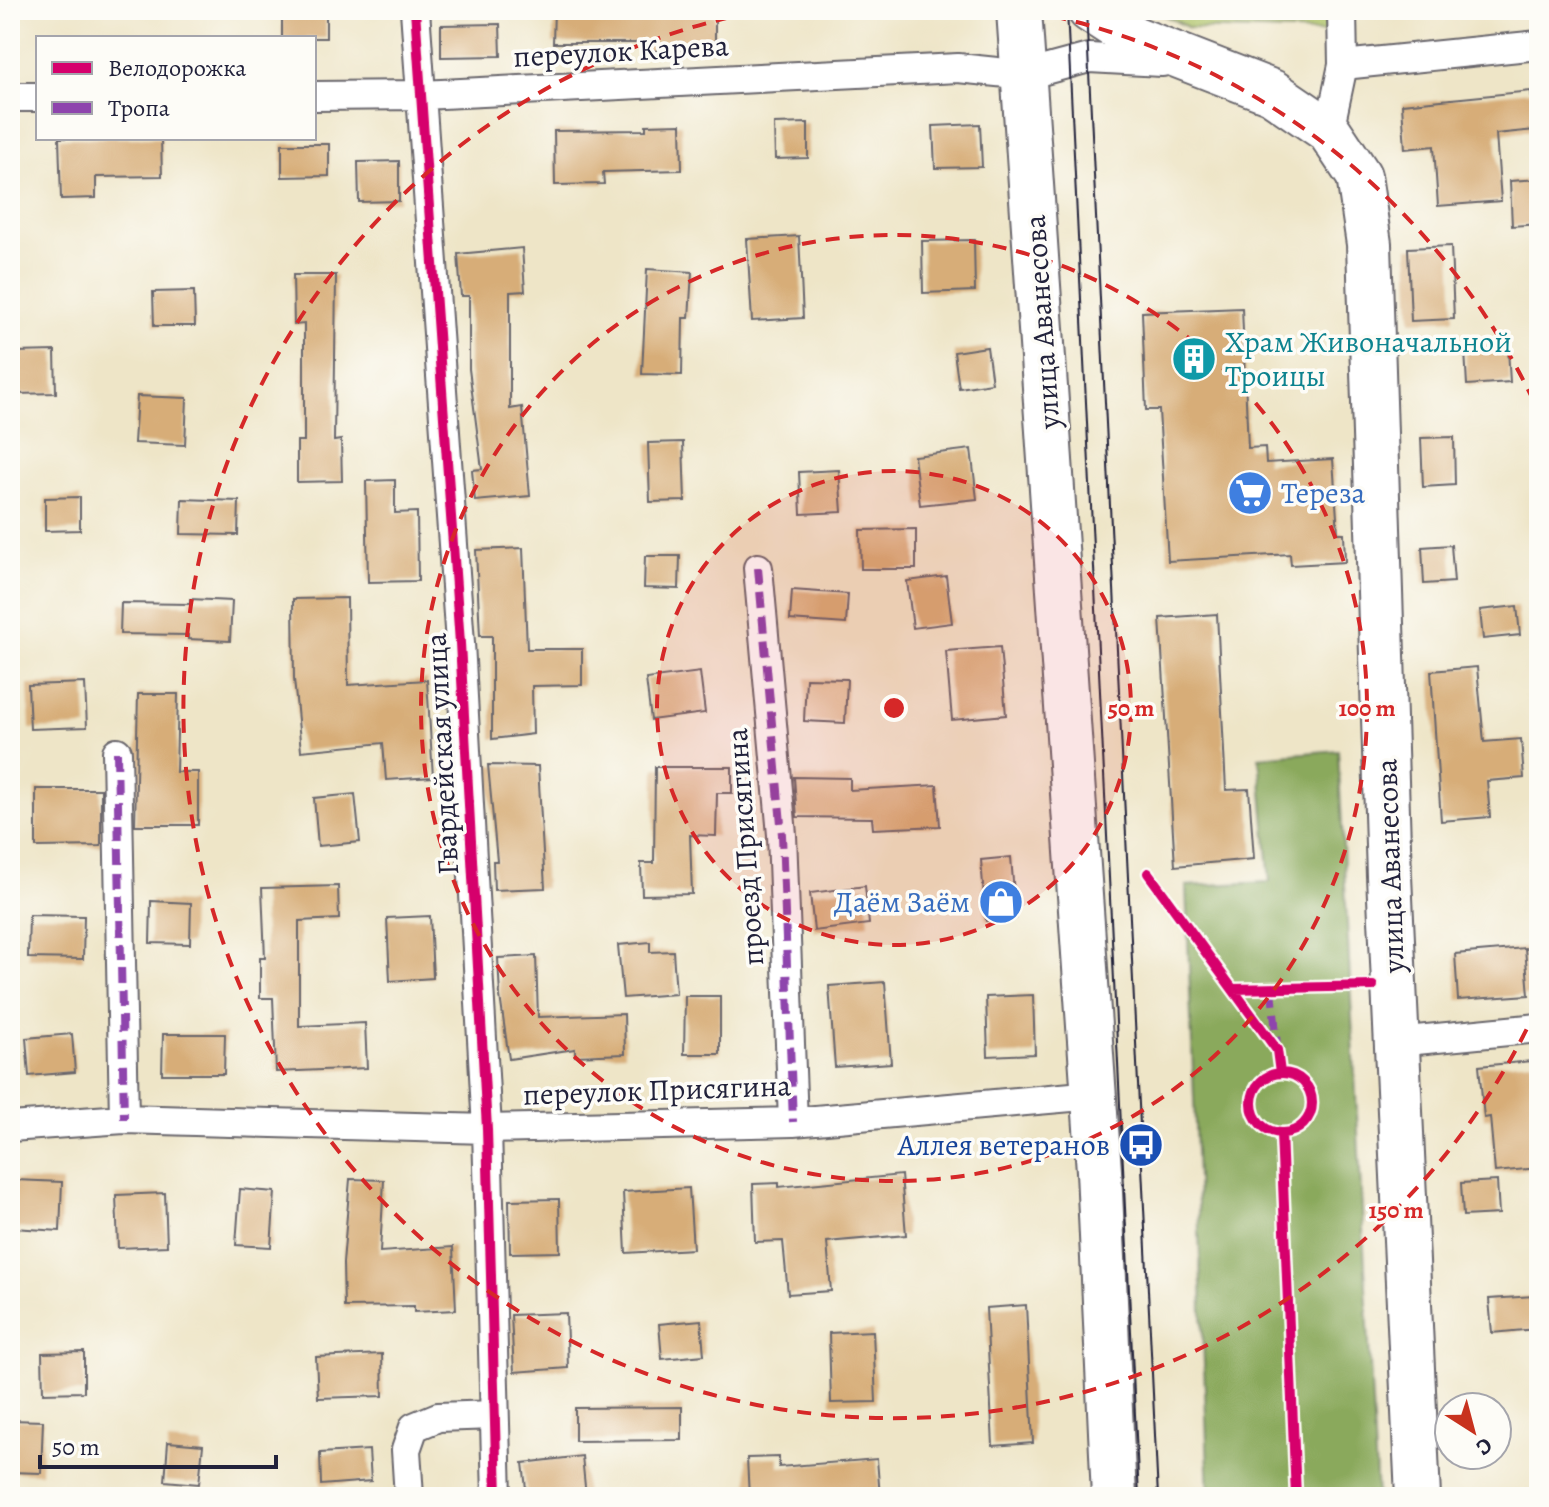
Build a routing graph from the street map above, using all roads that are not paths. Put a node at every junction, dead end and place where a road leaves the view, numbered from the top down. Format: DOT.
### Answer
graph roads {
  1 [pos="415,10"];
  2 [pos="1090,10"];
  3 [pos="1342,10"];
  4 [pos="1017,12"];
  5 [pos="1539,45"];
  6 [pos="1343,65"];
  7 [pos="1213,67"];
  8 [pos="1026,75"];
  9 [pos="422,95"];
  10 [pos="316,96"];
  11 [pos="10,97"];
  12 [pos="36,97"];
  13 [pos="1329,131"];
  14 [pos="758,568"];
  15 [pos="117,752"];
  16 [pos="1539,1028"];
  17 [pos="1396,1042"];
  18 [pos="1094,1095"];
  19 [pos="124,1119"];
  20 [pos="793,1122"];
  21 [pos="10,1127"];
  22 [pos="487,1129"];
  23 [pos="493,1415"];
  24 [pos="409,1497"];
  25 [pos="497,1497"];
  26 [pos="1114,1497"];
  27 [pos="1418,1497"];
  1 -- 9 [label="street, Гвардейская улица"];
  2 -- 7 [label="highway, улица Аванесова"];
  3 -- 6 [label="street"];
  4 -- 8 [label="highway, улица Аванесова"];
  5 -- 6 [label="street"];
  6 -- 13 [label="street"];
  7 -- 8 [label="street"];
  7 -- 13 [label="highway, улица Аванесова"];
  8 -- 9 [label="street, переулок Карева"];
  8 -- 18 [label="highway, улица Аванесова"];
  9 -- 10 [label="street, переулок Карева"];
  9 -- 22 [label="street, Гвардейская улица"];
  11 -- 12 [label="street"];
  13 -- 17 [label="highway, улица Аванесова"];
  14 -- 20 [label="street, проезд Присягина"];
  15 -- 19 [label="street"];
  16 -- 17 [label="street"];
  17 -- 27 [label="highway, улица Аванесова"];
  18 -- 20 [label="street, переулок Присягина"];
  18 -- 26 [label="highway, улица Аванесова"];
  19 -- 21 [label="street, переулок Присягина"];
  19 -- 22 [label="street, переулок Присягина"];
  20 -- 22 [label="street, переулок Присягина"];
  22 -- 23 [label="street, Гвардейская улица"];
  23 -- 24 [label="street"];
  23 -- 25 [label="street, Гвардейская улица"];
}
